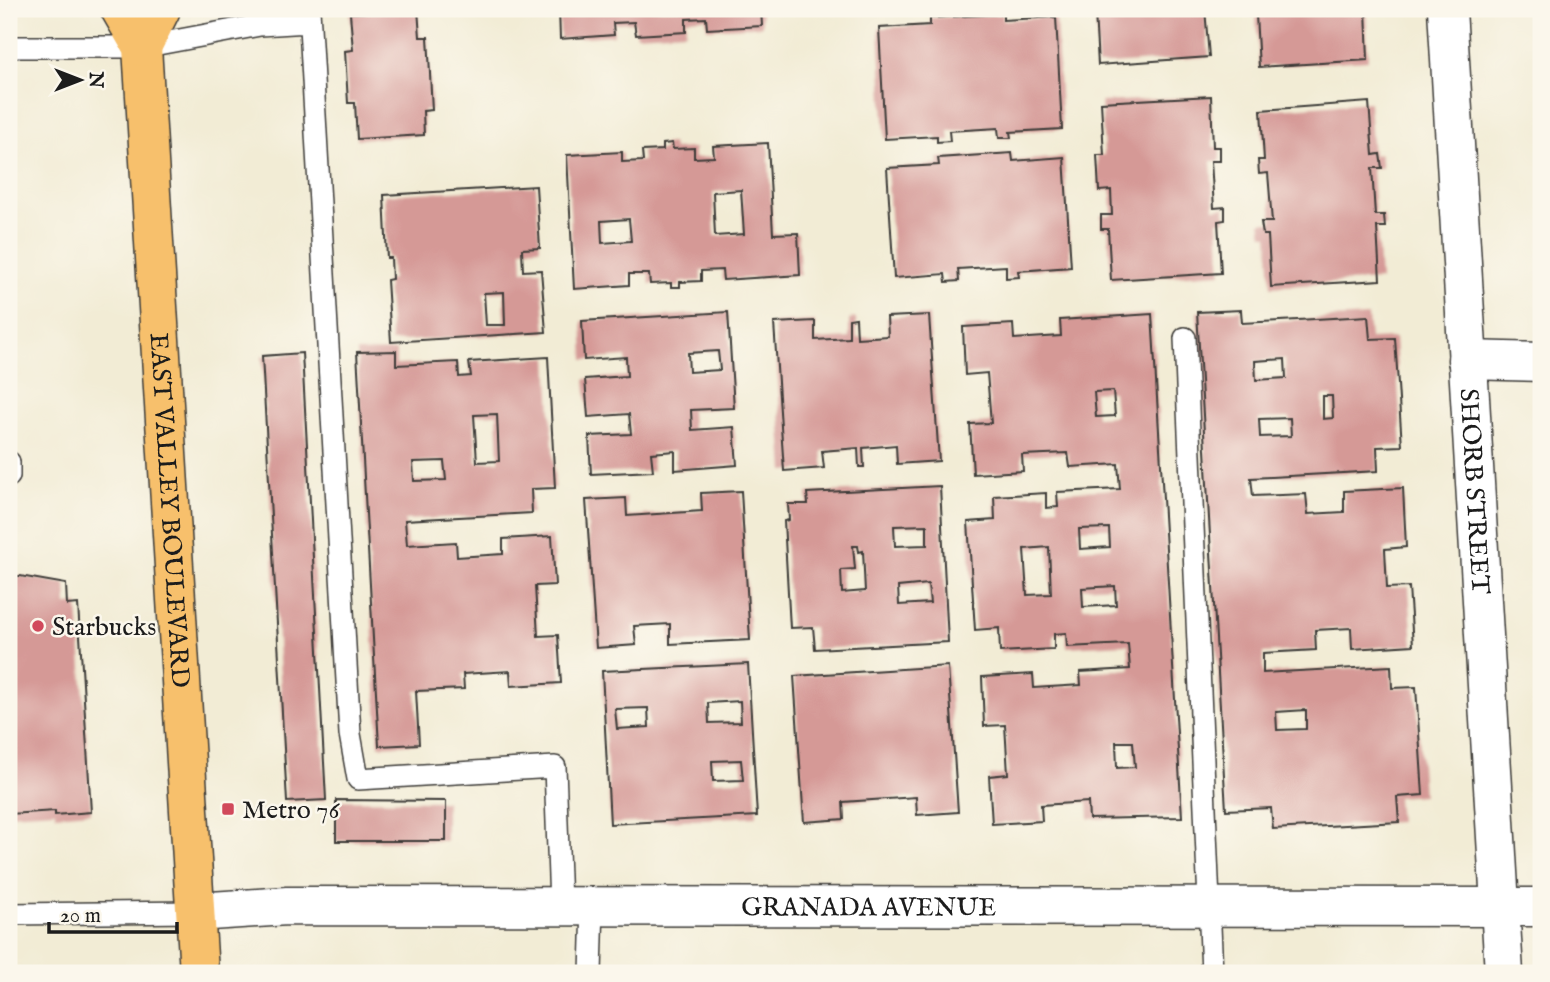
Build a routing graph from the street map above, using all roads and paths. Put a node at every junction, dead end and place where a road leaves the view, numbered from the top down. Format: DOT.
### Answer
graph roads {
  1 [pos="120,9"];
  2 [pos="161,9"];
  3 [pos="1447,9"];
  4 [pos="309,15"];
  5 [pos="9,47"];
  6 [pos="142,47"];
  7 [pos="1185,338"];
  8 [pos="1467,360"];
  9 [pos="1541,362"];
  10 [pos="9,462"];
  11 [pos="9,476"];
  12 [pos="576,905"];
  13 [pos="1499,906"];
  14 [pos="1209,907"];
  15 [pos="1541,907"];
  16 [pos="195,912"];
  17 [pos="9,914"];
  18 [pos="199,973"];
  19 [pos="591,973"];
  20 [pos="1212,973"];
  21 [pos="1504,973"];
  1 -- 6 [label="main road, EAST VALLEY BOULEVARD"];
  2 -- 6 [label="main road"];
  3 -- 8 [label="street, SHORB STREET"];
  4 -- 6 [label="lane"];
  4 -- 12 [label="lane"];
  5 -- 6 [label="lane"];
  6 -- 16 [label="main road, EAST VALLEY BOULEVARD"];
  7 -- 14 [label="lane"];
  8 -- 9 [label="street"];
  8 -- 13 [label="street, SHORB STREET"];
  10 -- 11 [label="lane"];
  12 -- 14 [label="street, GRANADA AVENUE"];
  12 -- 16 [label="street, GRANADA AVENUE"];
  12 -- 19 [label="lane"];
  13 -- 14 [label="street, GRANADA AVENUE"];
  13 -- 15 [label="street, GRANADA AVENUE"];
  13 -- 21 [label="street, SHORB STREET"];
  14 -- 20 [label="lane"];
  16 -- 17 [label="lane"];
  16 -- 18 [label="main road, EAST VALLEY BOULEVARD"];
}
